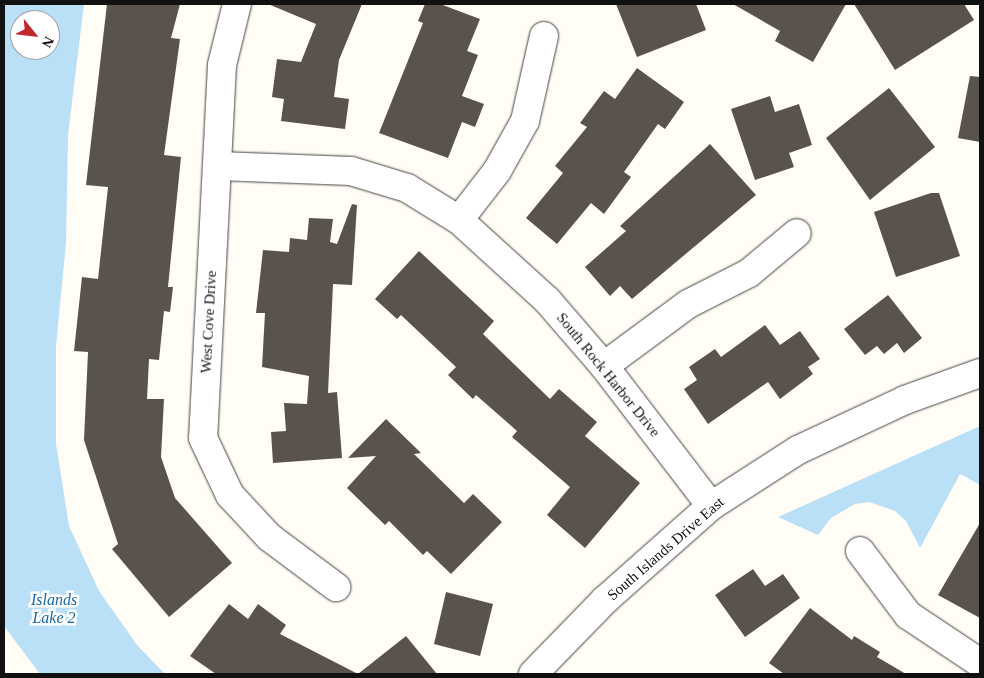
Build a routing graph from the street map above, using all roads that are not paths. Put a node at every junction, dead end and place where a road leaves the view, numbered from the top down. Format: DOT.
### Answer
graph roads {
  1 [pos="237,4"];
  2 [pos="544,36"];
  3 [pos="218,166"];
  4 [pos="459,220"];
  5 [pos="797,233"];
  6 [pos="604,366"];
  7 [pos="980,373"];
  8 [pos="711,506"];
  9 [pos="860,551"];
  10 [pos="336,587"];
  11 [pos="980,664"];
  12 [pos="532,674"];
  1 -- 3 [label="street, West Cove Drive"];
  2 -- 4 [label="street"];
  3 -- 4 [label="street, South Rock Harbor Drive"];
  3 -- 10 [label="street, West Cove Drive"];
  4 -- 6 [label="street, South Rock Harbor Drive"];
  5 -- 6 [label="street"];
  6 -- 8 [label="street, South Rock Harbor Drive"];
  7 -- 8 [label="street, South Islands Drive East"];
  8 -- 12 [label="street, South Islands Drive East"];
  9 -- 11 [label="street"];
}
